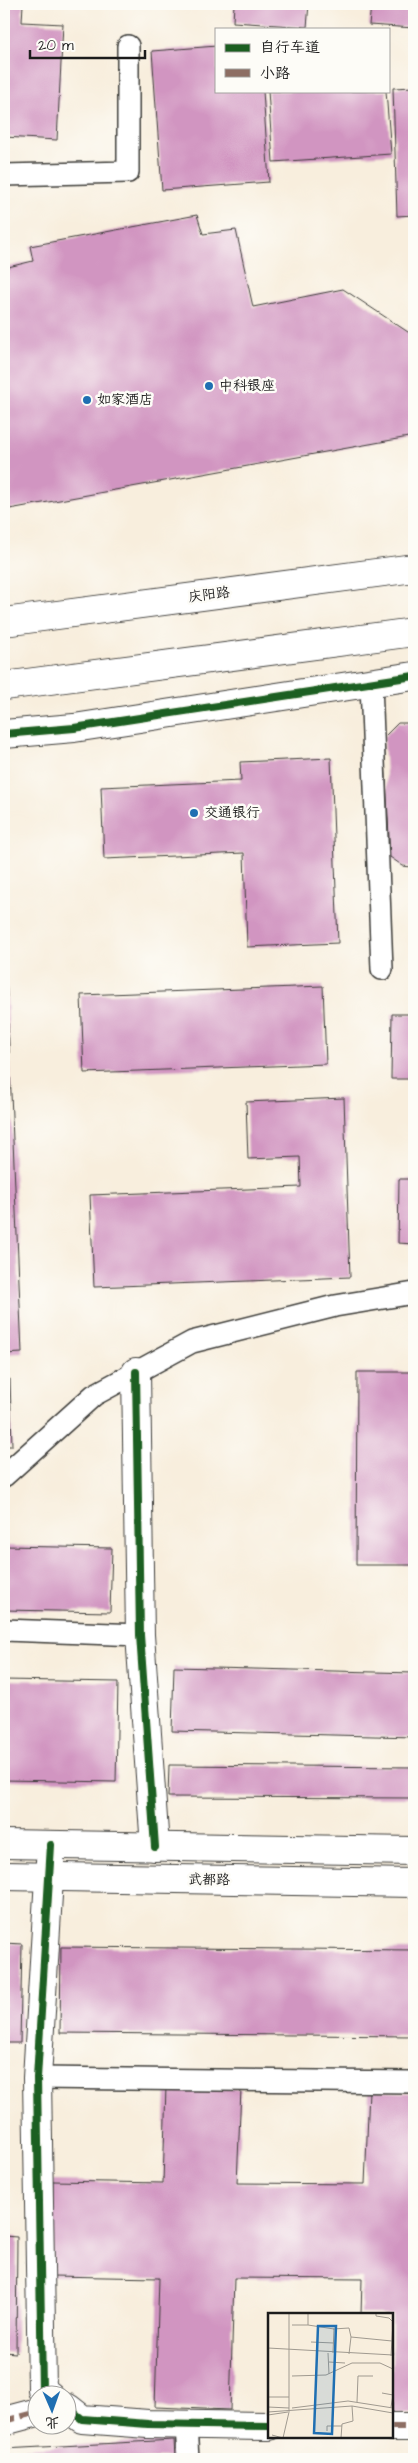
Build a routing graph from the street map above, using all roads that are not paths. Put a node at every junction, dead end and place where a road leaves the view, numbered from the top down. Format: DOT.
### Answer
graph roads {
  1 [pos="128,46"];
  2 [pos="4,175"];
  3 [pos="414,568"];
  4 [pos="4,622"];
  5 [pos="414,632"];
  6 [pos="414,676"];
  7 [pos="371,684"];
  8 [pos="4,686"];
  9 [pos="4,734"];
  10 [pos="382,969"];
  11 [pos="414,1293"];
  12 [pos="136,1372"];
  13 [pos="4,1476"];
  14 [pos="4,1630"];
  15 [pos="140,1634"];
  16 [pos="4,1844"];
  17 [pos="51,1845"];
  18 [pos="155,1847"];
  19 [pos="414,1851"];
  20 [pos="4,1876"];
  21 [pos="50,1876"];
  22 [pos="414,1883"];
  23 [pos="36,2078"];
  24 [pos="414,2082"];
  25 [pos="42,2386"];
  26 [pos="28,2414"];
  27 [pos="78,2416"];
  28 [pos="4,2420"];
  29 [pos="186,2425"];
  30 [pos="268,2426"];
  31 [pos="393,2427"];
  32 [pos="414,2427"];
  33 [pos="188,2459"];
  1 -- 2 [label="lane"];
  3 -- 4 [label="street, 庆阳路"];
  5 -- 8 [label="street"];
  6 -- 7 [label="street"];
  7 -- 9 [label="street"];
  7 -- 10 [label="lane"];
  11 -- 12 [label="lane"];
  12 -- 13 [label="lane"];
  12 -- 15 [label="street"];
  14 -- 15 [label="lane"];
  15 -- 18 [label="street"];
  16 -- 17 [label="street"];
  17 -- 18 [label="street"];
  17 -- 21 [label="street"];
  18 -- 19 [label="street"];
  20 -- 21 [label="street, 武都路"];
  21 -- 22 [label="street, 武都路"];
  21 -- 23 [label="street"];
  23 -- 24 [label="lane"];
  23 -- 25 [label="street"];
  26 -- 28 [label="street"];
  27 -- 29 [label="street"];
  29 -- 30 [label="street"];
  29 -- 33 [label="lane"];
  31 -- 32 [label="street"];
}
